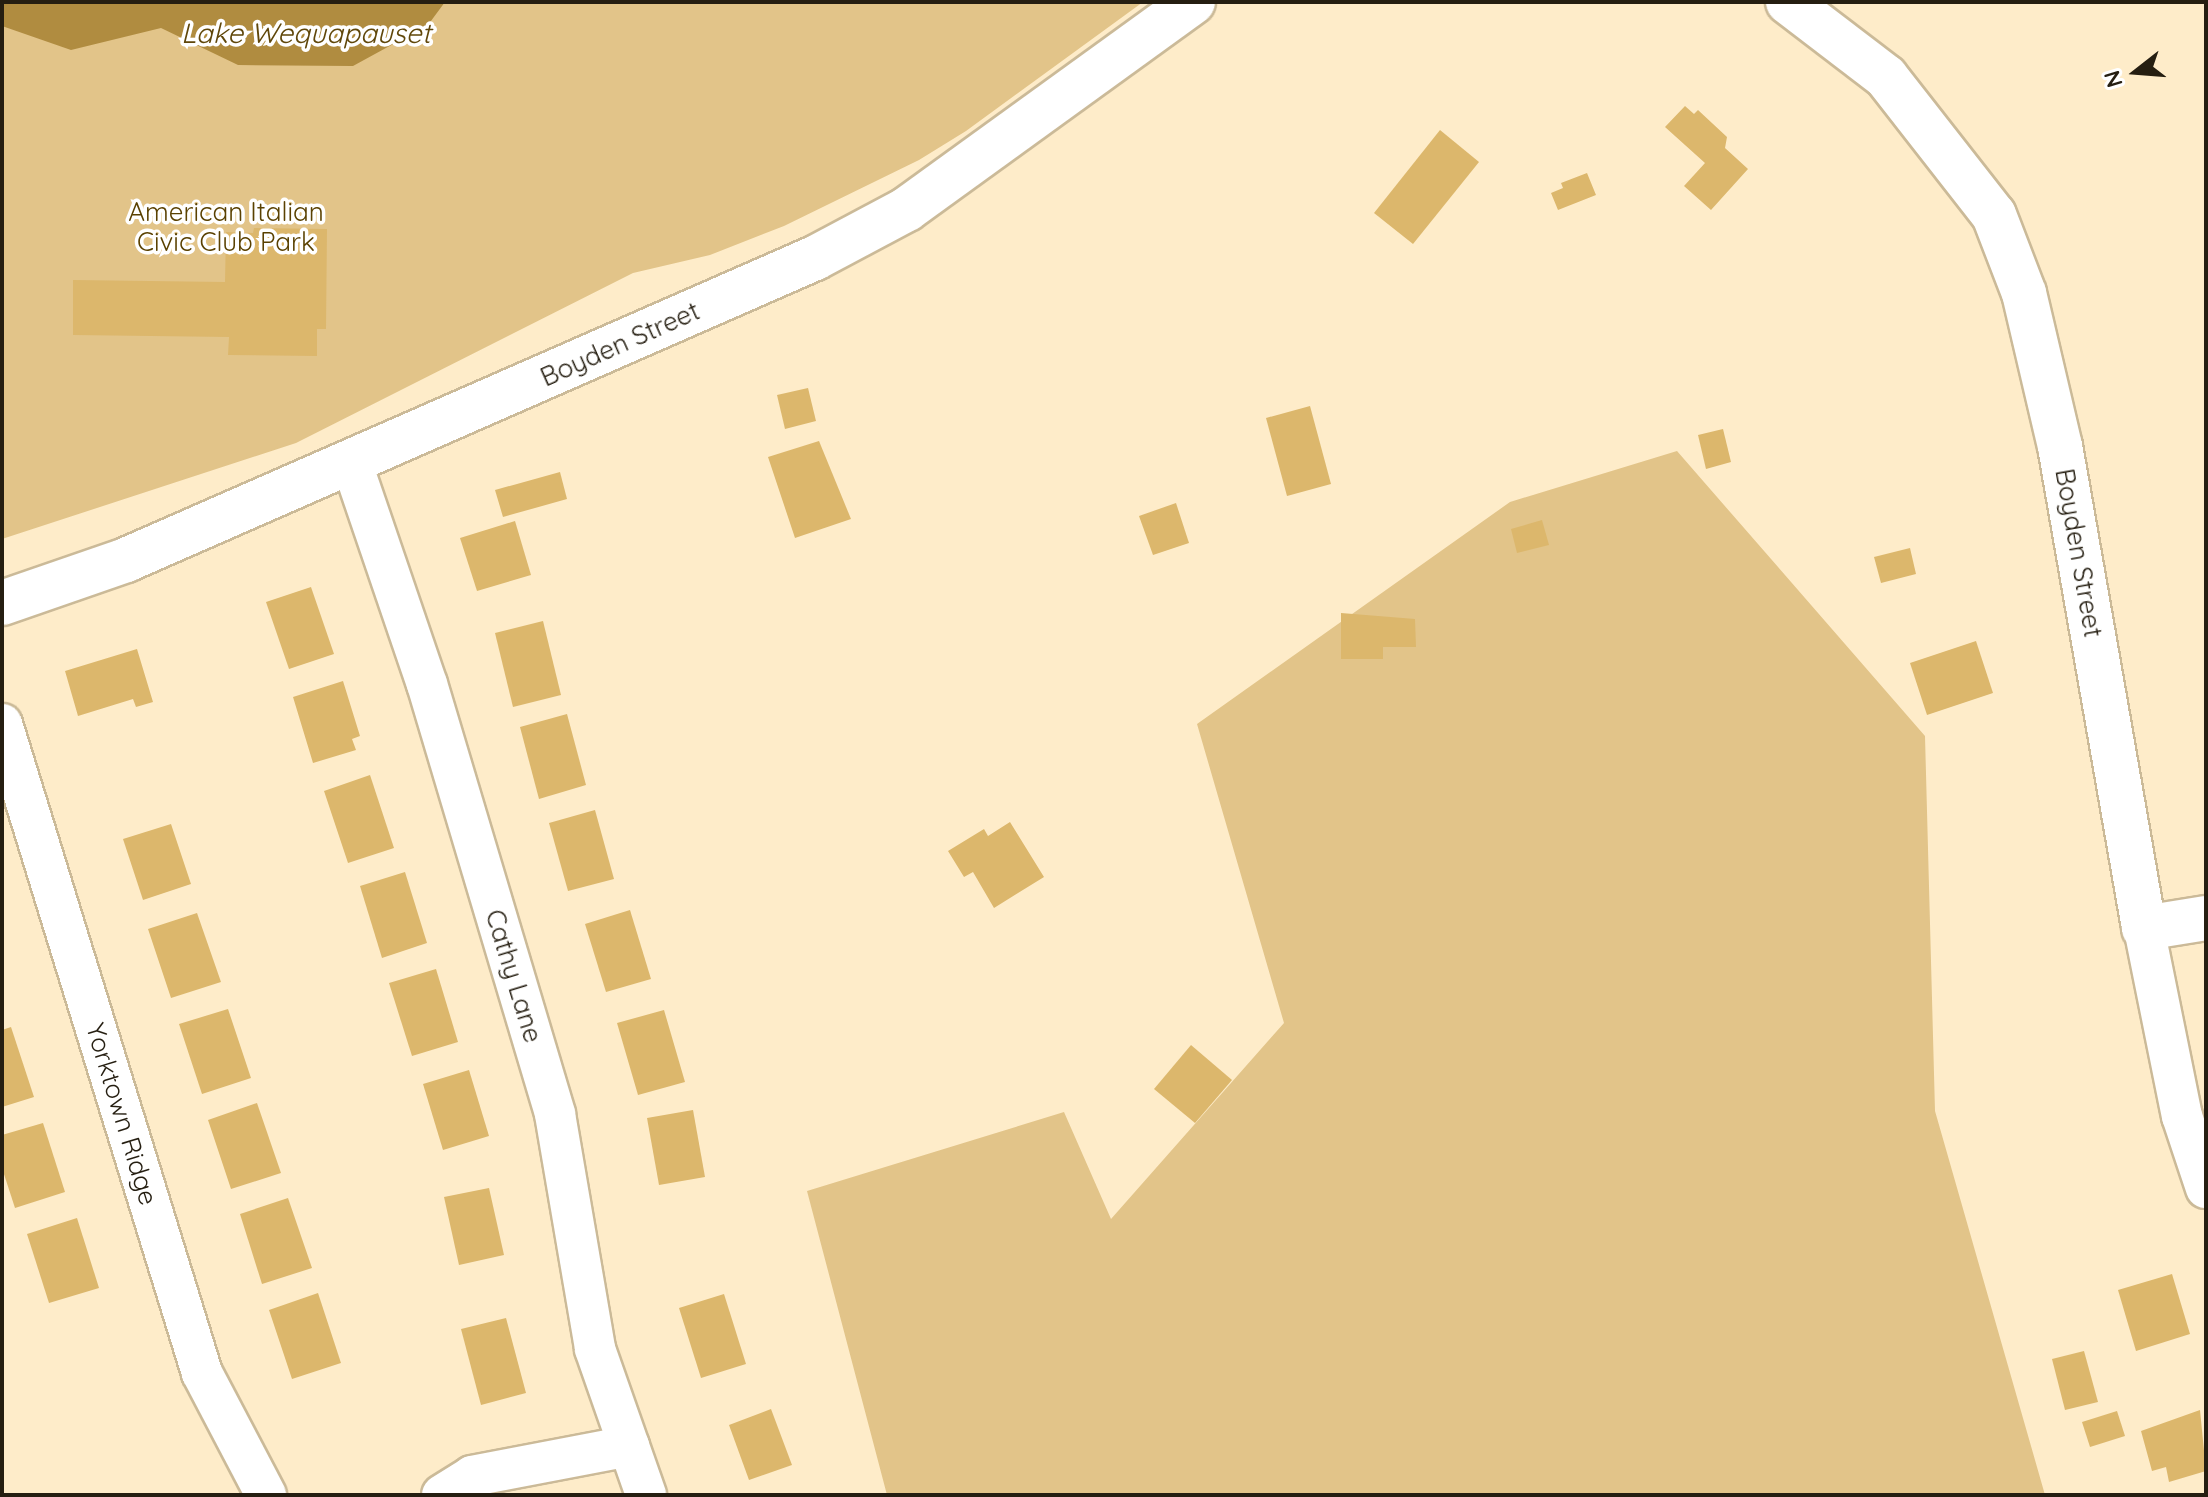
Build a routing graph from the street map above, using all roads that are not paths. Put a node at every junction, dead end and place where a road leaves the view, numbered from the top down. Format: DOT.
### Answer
graph roads {
  1 [pos="1193,2"];
  2 [pos="1788,2"];
  3 [pos="352,464"];
  4 [pos="2,603"];
  5 [pos="2,724"];
  6 [pos="2206,918"];
  7 [pos="2144,928"];
  8 [pos="2206,1188"];
  9 [pos="629,1446"];
  10 [pos="266,1495"];
  11 [pos="442,1495"];
  12 [pos="646,1495"];
  1 -- 3 [label="street, Boyden Street"];
  2 -- 7 [label="street, Boyden Street"];
  3 -- 4 [label="street, Boyden Street"];
  3 -- 9 [label="street, Cathy Lane"];
  5 -- 10 [label="street, Yorktown Ridge"];
  6 -- 7 [label="street"];
  7 -- 8 [label="street, Boyden Street"];
  9 -- 11 [label="street"];
  9 -- 12 [label="street, Cathy Lane"];
}
